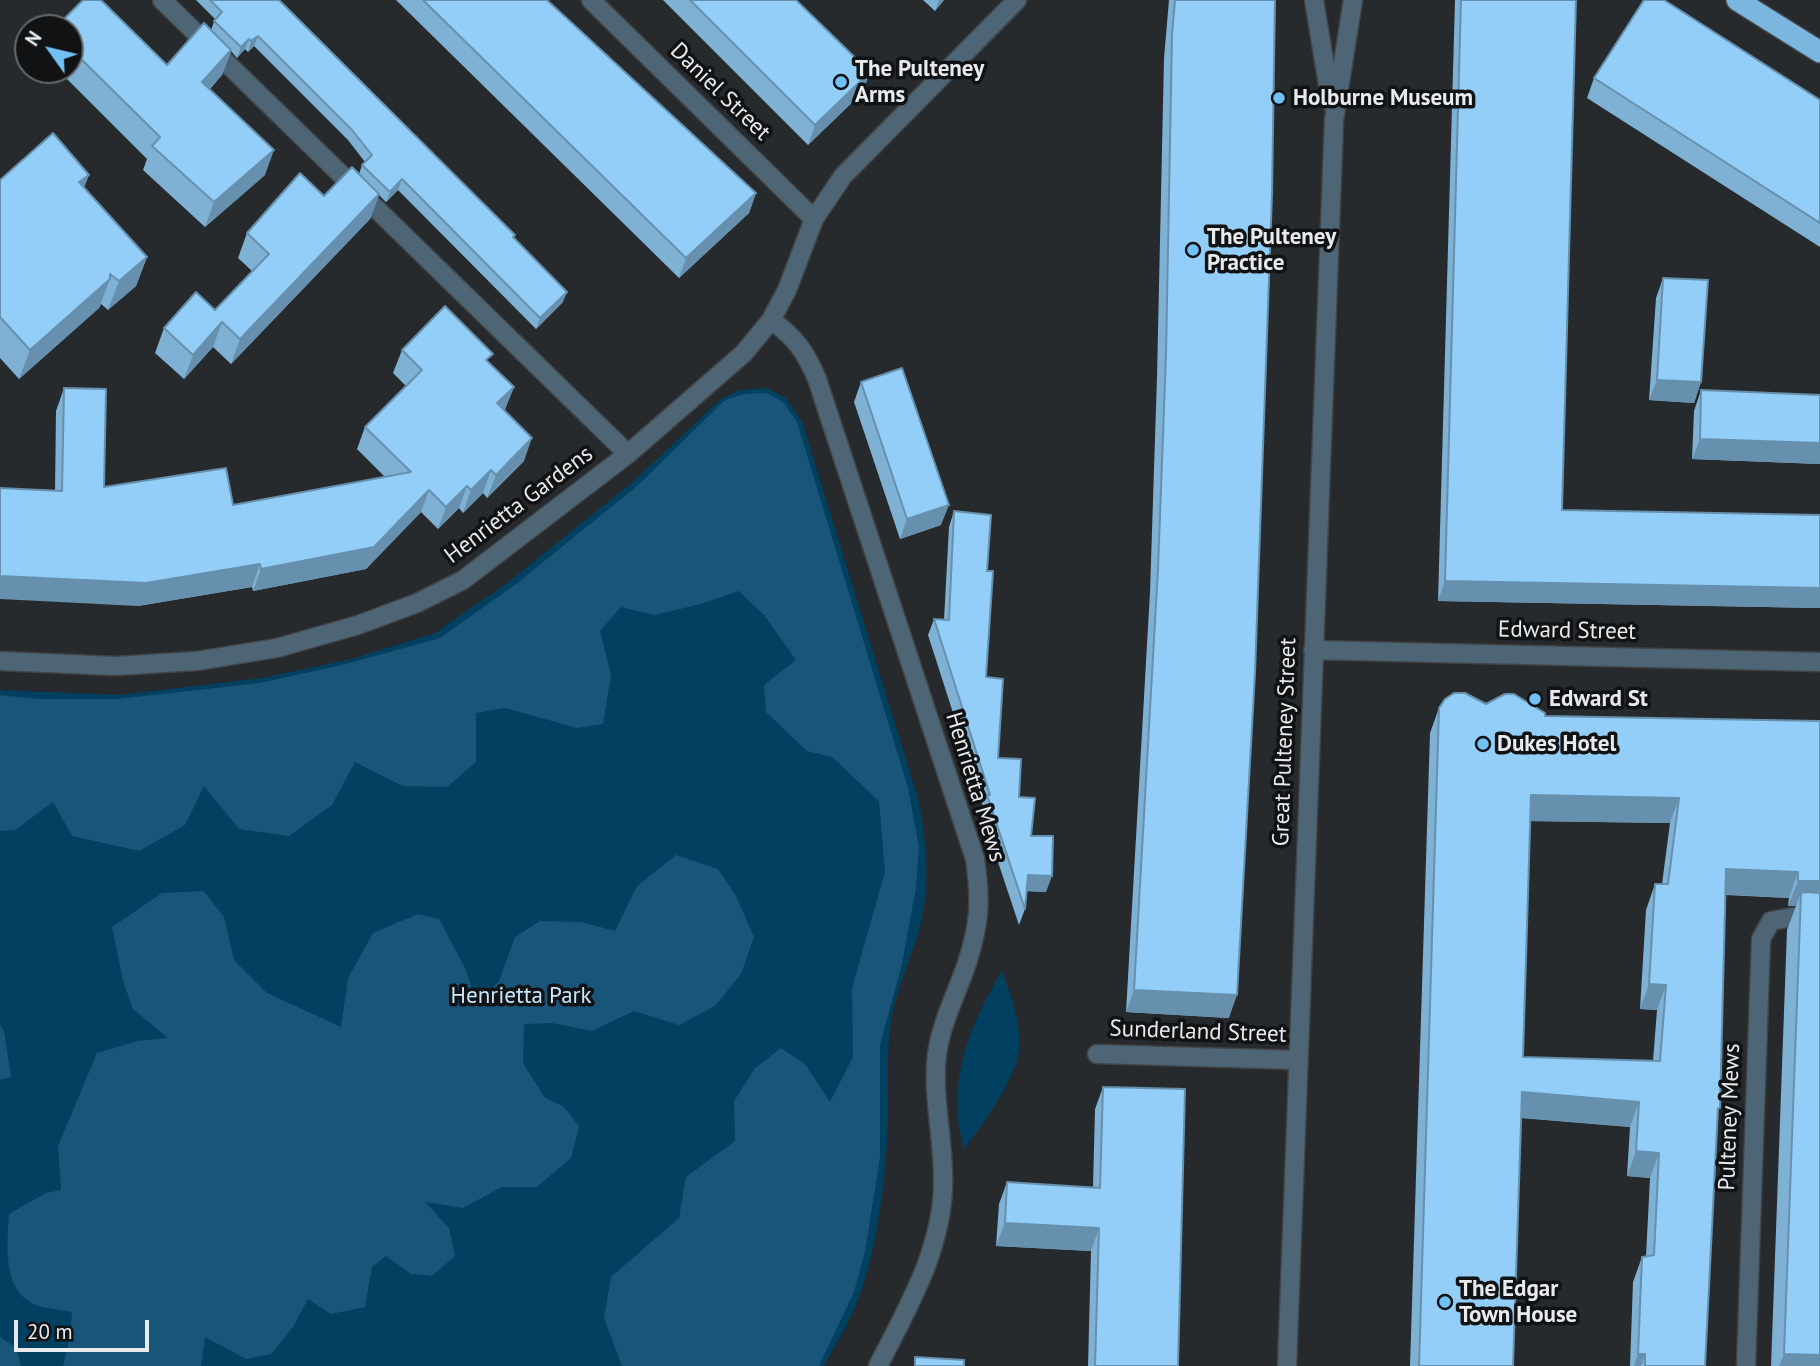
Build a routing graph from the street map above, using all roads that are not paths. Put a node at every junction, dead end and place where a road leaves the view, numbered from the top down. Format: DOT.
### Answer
graph roads {
  1 [pos="162,0"];
  2 [pos="591,0"];
  3 [pos="1017,0"];
  4 [pos="1314,0"];
  5 [pos="1353,0"];
  6 [pos="1737,0"];
  7 [pos="1820,52"];
  8 [pos="1334,120"];
  9 [pos="814,219"];
  10 [pos="771,320"];
  11 [pos="628,454"];
  12 [pos="1313,650"];
  13 [pos="0,661"];
  14 [pos="1820,662"];
  15 [pos="1820,918"];
  16 [pos="1097,1054"];
  17 [pos="1297,1060"];
  18 [pos="878,1366"];
  19 [pos="1287,1366"];
  20 [pos="1746,1366"];
  1 -- 11 [label="street"];
  2 -- 9 [label="street, Daniel Street"];
  3 -- 9 [label="street, Henrietta Gardens"];
  4 -- 8 [label="street, Great Pulteney Street"];
  5 -- 8 [label="street, Great Pulteney Street"];
  6 -- 7 [label="highway"];
  8 -- 12 [label="street, Great Pulteney Street"];
  9 -- 10 [label="street, Henrietta Gardens"];
  10 -- 11 [label="street, Henrietta Gardens"];
  10 -- 18 [label="street, Henrietta Mews"];
  11 -- 13 [label="street, Henrietta Gardens"];
  12 -- 14 [label="street, Edward Street"];
  12 -- 17 [label="street, Great Pulteney Street"];
  15 -- 20 [label="street, Pulteney Mews"];
  16 -- 17 [label="street, Sunderland Street"];
  17 -- 19 [label="street, Great Pulteney Street"];
}
